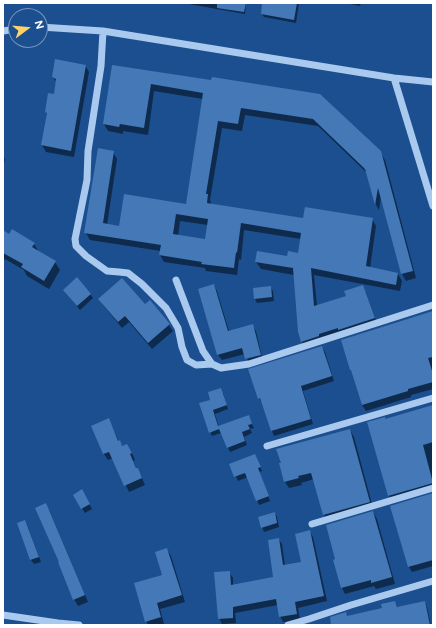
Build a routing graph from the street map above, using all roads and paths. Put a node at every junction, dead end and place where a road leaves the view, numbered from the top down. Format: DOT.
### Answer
graph roads {
  1 [pos="48,28"];
  2 [pos="103,31"];
  3 [pos="394,78"];
  4 [pos="433,82"];
  5 [pos="433,206"];
  6 [pos="176,280"];
  7 [pos="433,304"];
  8 [pos="212,364"];
  9 [pos="433,398"];
  10 [pos="267,446"];
  11 [pos="433,488"];
  12 [pos="312,524"];
  13 [pos="433,581"];
  14 [pos="3,615"];
  15 [pos="79,625"];
  16 [pos="288,625"];
  1 -- 2 [label="street"];
  2 -- 3 [label="street"];
  2 -- 8 [label="street"];
  3 -- 4 [label="street"];
  3 -- 5 [label="street"];
  6 -- 8 [label="street"];
  7 -- 8 [label="street"];
  9 -- 10 [label="street"];
  11 -- 12 [label="street"];
  13 -- 16 [label="street"];
  14 -- 15 [label="street"];
}
